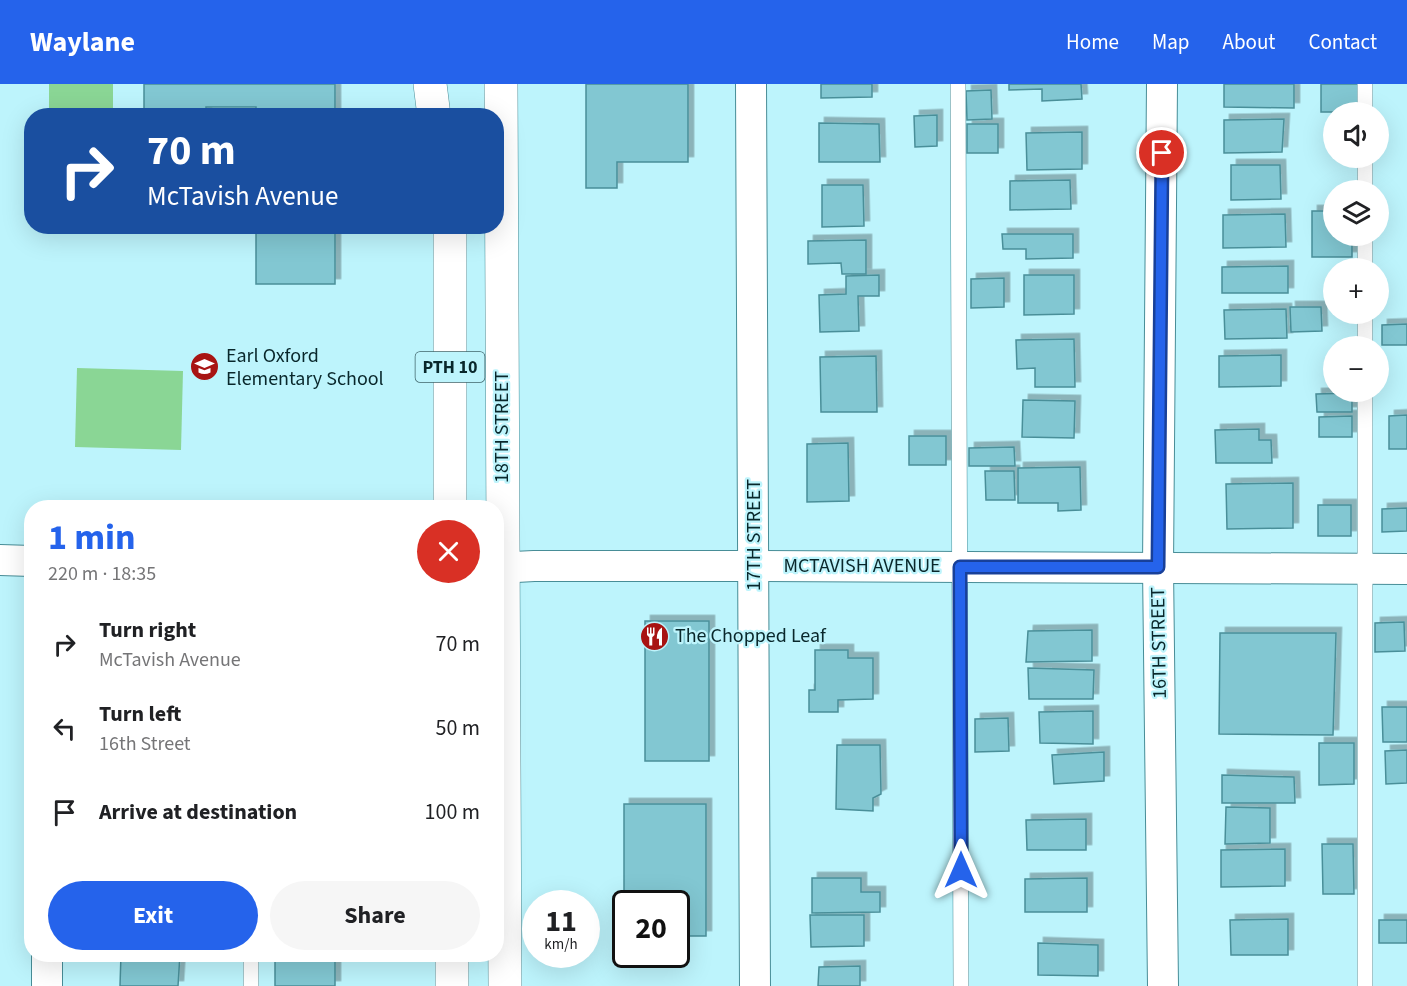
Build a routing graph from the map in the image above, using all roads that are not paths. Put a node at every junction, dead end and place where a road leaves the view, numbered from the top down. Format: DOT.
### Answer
graph roads {
  1 [pos="430,84"];
  2 [pos="450,84"];
  3 [pos="501,84"];
  4 [pos="519,84"];
  5 [pos="751,84"];
  6 [pos="958,84"];
  7 [pos="1162,84"];
  8 [pos="1365,84"];
  9 [pos="1365,102"];
  10 [pos="433,108"];
  11 [pos="450,108"];
  12 [pos="501,108"];
  13 [pos="504,154"];
  14 [pos="450,234"];
  15 [pos="501,234"];
  16 [pos="1365,402"];
  17 [pos="450,500"];
  18 [pos="500,500"];
  19 [pos="0,560"];
  20 [pos="24,561"];
  21 [pos="754,566"];
  22 [pos="960,567"];
  23 [pos="1158,567"];
  24 [pos="504,568"];
  25 [pos="1364,568"];
  26 [pos="1407,569"];
  27 [pos="504,902"];
  28 [pos="47,962"];
  29 [pos="251,962"];
  30 [pos="452,962"];
  31 [pos="47,986"];
  32 [pos="251,986"];
  33 [pos="452,986"];
  34 [pos="505,986"];
  35 [pos="755,986"];
  36 [pos="961,986"];
  37 [pos="1162,986"];
  38 [pos="1365,986"];
  1 -- 10 [label="main road"];
  2 -- 11 [label="main road"];
  3 -- 12 [label="main road, 18TH STREET / PTH 10"];
  4 -- 13 [label="main road"];
  5 -- 21 [label="street, 17TH STREET"];
  6 -- 22 [label="lane"];
  7 -- 23 [label="street, 16TH STREET"];
  8 -- 9 [label="lane"];
  14 -- 17 [label="main road, PTH 10"];
  15 -- 18 [label="main road, 18TH STREET / PTH 10"];
  16 -- 25 [label="lane"];
  19 -- 20 [label="street"];
  21 -- 22 [label="street, MCTAVISH AVENUE"];
  21 -- 24 [label="street, MCTAVISH AVENUE"];
  21 -- 35 [label="street, 17TH STREET"];
  22 -- 23 [label="street, MCTAVISH AVENUE"];
  22 -- 36 [label="lane"];
  23 -- 25 [label="street, MCTAVISH AVENUE"];
  23 -- 37 [label="street, 16TH STREET"];
  25 -- 26 [label="street, MCTAVISH AVENUE"];
  25 -- 38 [label="lane"];
  27 -- 34 [label="main road, 18TH STREET / PTH 10"];
  28 -- 31 [label="street"];
  29 -- 32 [label="lane"];
  30 -- 33 [label="main road"];
}
